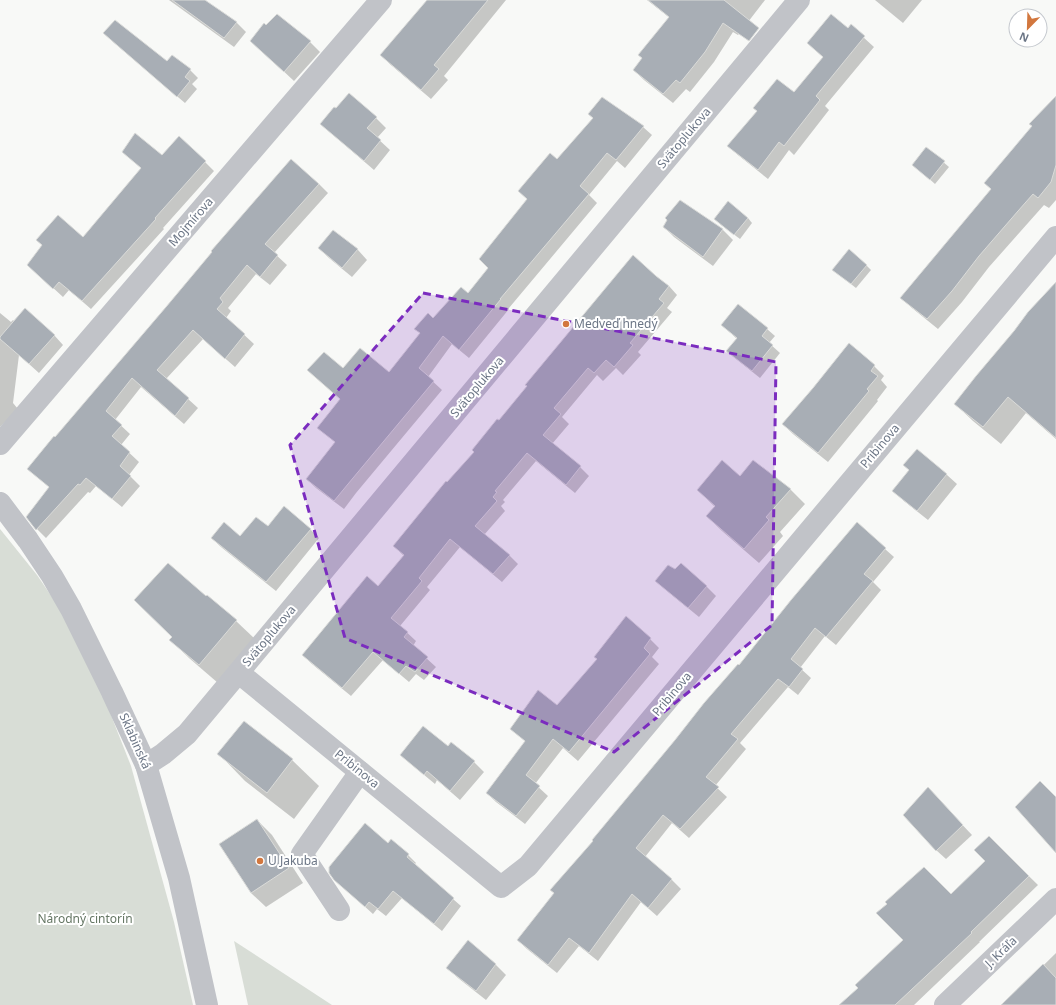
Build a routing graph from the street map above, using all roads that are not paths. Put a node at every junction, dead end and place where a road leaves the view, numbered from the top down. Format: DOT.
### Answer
graph roads {
  1 [pos="381,0"];
  2 [pos="799,0"];
  3 [pos="1056,237"];
  4 [pos="0,444"];
  5 [pos="0,503"];
  6 [pos="239,673"];
  7 [pos="146,765"];
  8 [pos="360,772"];
  9 [pos="1056,899"];
  10 [pos="339,910"];
  11 [pos="207,1005"];
  12 [pos="945,1005"];
  1 -- 4 [label="street, Mojmírova"];
  2 -- 6 [label="street, Svätoplukova"];
  3 -- 8 [label="street, Pribinova"];
  5 -- 7 [label="street, Sklabinská"];
  6 -- 7 [label="street, Svätoplukova"];
  6 -- 8 [label="street, Pribinova"];
  7 -- 11 [label="street, Sklabinská"];
  8 -- 10 [label="street"];
  9 -- 12 [label="street, J. Kráľa"];
}
